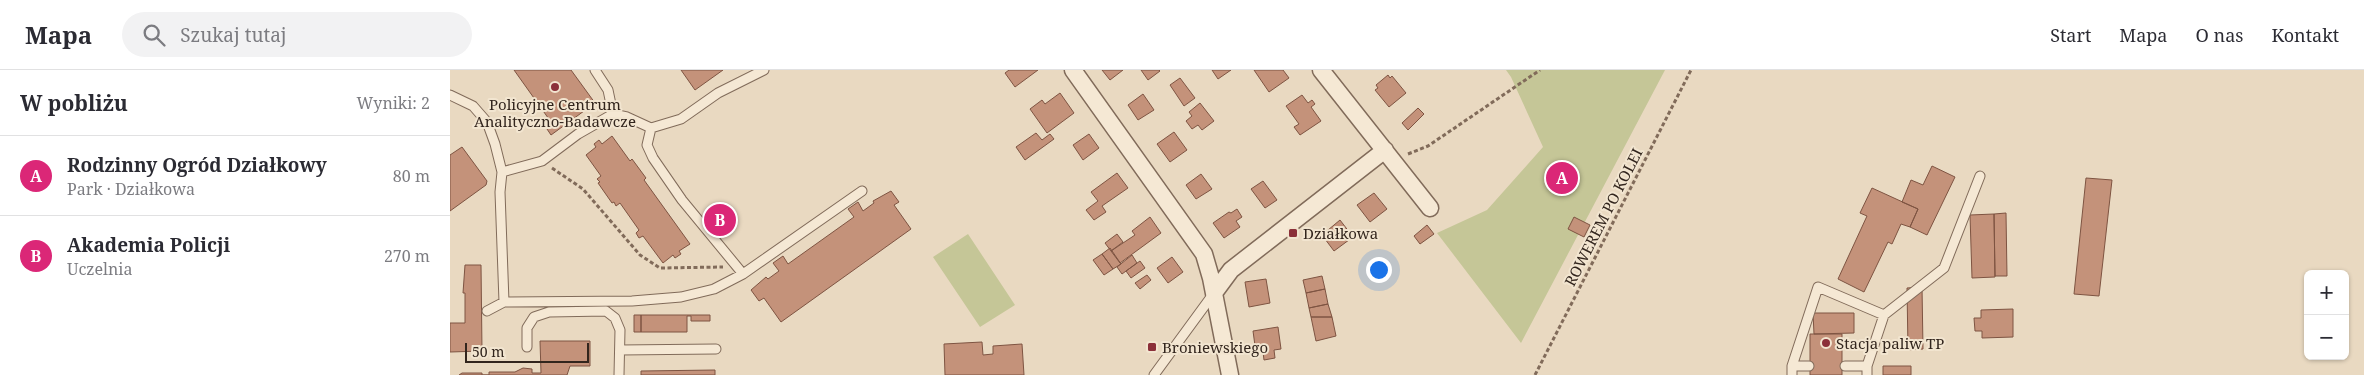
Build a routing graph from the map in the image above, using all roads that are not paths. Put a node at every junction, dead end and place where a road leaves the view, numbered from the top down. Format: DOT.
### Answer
graph roads {
  1 [pos="595,70"];
  2 [pos="764,70"];
  3 [pos="1073,70"];
  4 [pos="1321,70"];
  5 [pos="450,95"];
  6 [pos="613,114"];
  7 [pos="651,128"];
  8 [pos="1389,155"];
  9 [pos="502,172"];
  10 [pos="1980,176"];
  11 [pos="862,191"];
  12 [pos="1430,208"];
  13 [pos="740,271"];
  14 [pos="1214,293"];
  15 [pos="504,302"];
  16 [pos="487,311"];
  17 [pos="1884,315"];
  18 [pos="527,348"];
  19 [pos="716,349"];
  20 [pos="620,350"];
  21 [pos="1808,366"];
  22 [pos="1845,366"];
  23 [pos="1792,371"];
  24 [pos="1867,371"];
  25 [pos="619,375"];
  26 [pos="1154,375"];
  27 [pos="1230,375"];
  1 -- 6 [label="lane"];
  2 -- 7 [label="lane"];
  3 -- 14 [label="street"];
  4 -- 8 [label="street"];
  5 -- 9 [label="lane"];
  6 -- 7 [label="lane"];
  6 -- 9 [label="lane"];
  7 -- 13 [label="lane"];
  8 -- 12 [label="street"];
  8 -- 14 [label="street"];
  9 -- 15 [label="lane"];
  10 -- 17 [label="lane"];
  11 -- 13 [label="lane"];
  13 -- 15 [label="lane"];
  14 -- 26 [label="lane"];
  14 -- 27 [label="street"];
  15 -- 16 [label="lane"];
  17 -- 23 [label="lane"];
  17 -- 24 [label="lane"];
  18 -- 20 [label="lane"];
  19 -- 20 [label="lane"];
  20 -- 25 [label="lane"];
  21 -- 23 [label="lane"];
  22 -- 24 [label="lane"];
}
